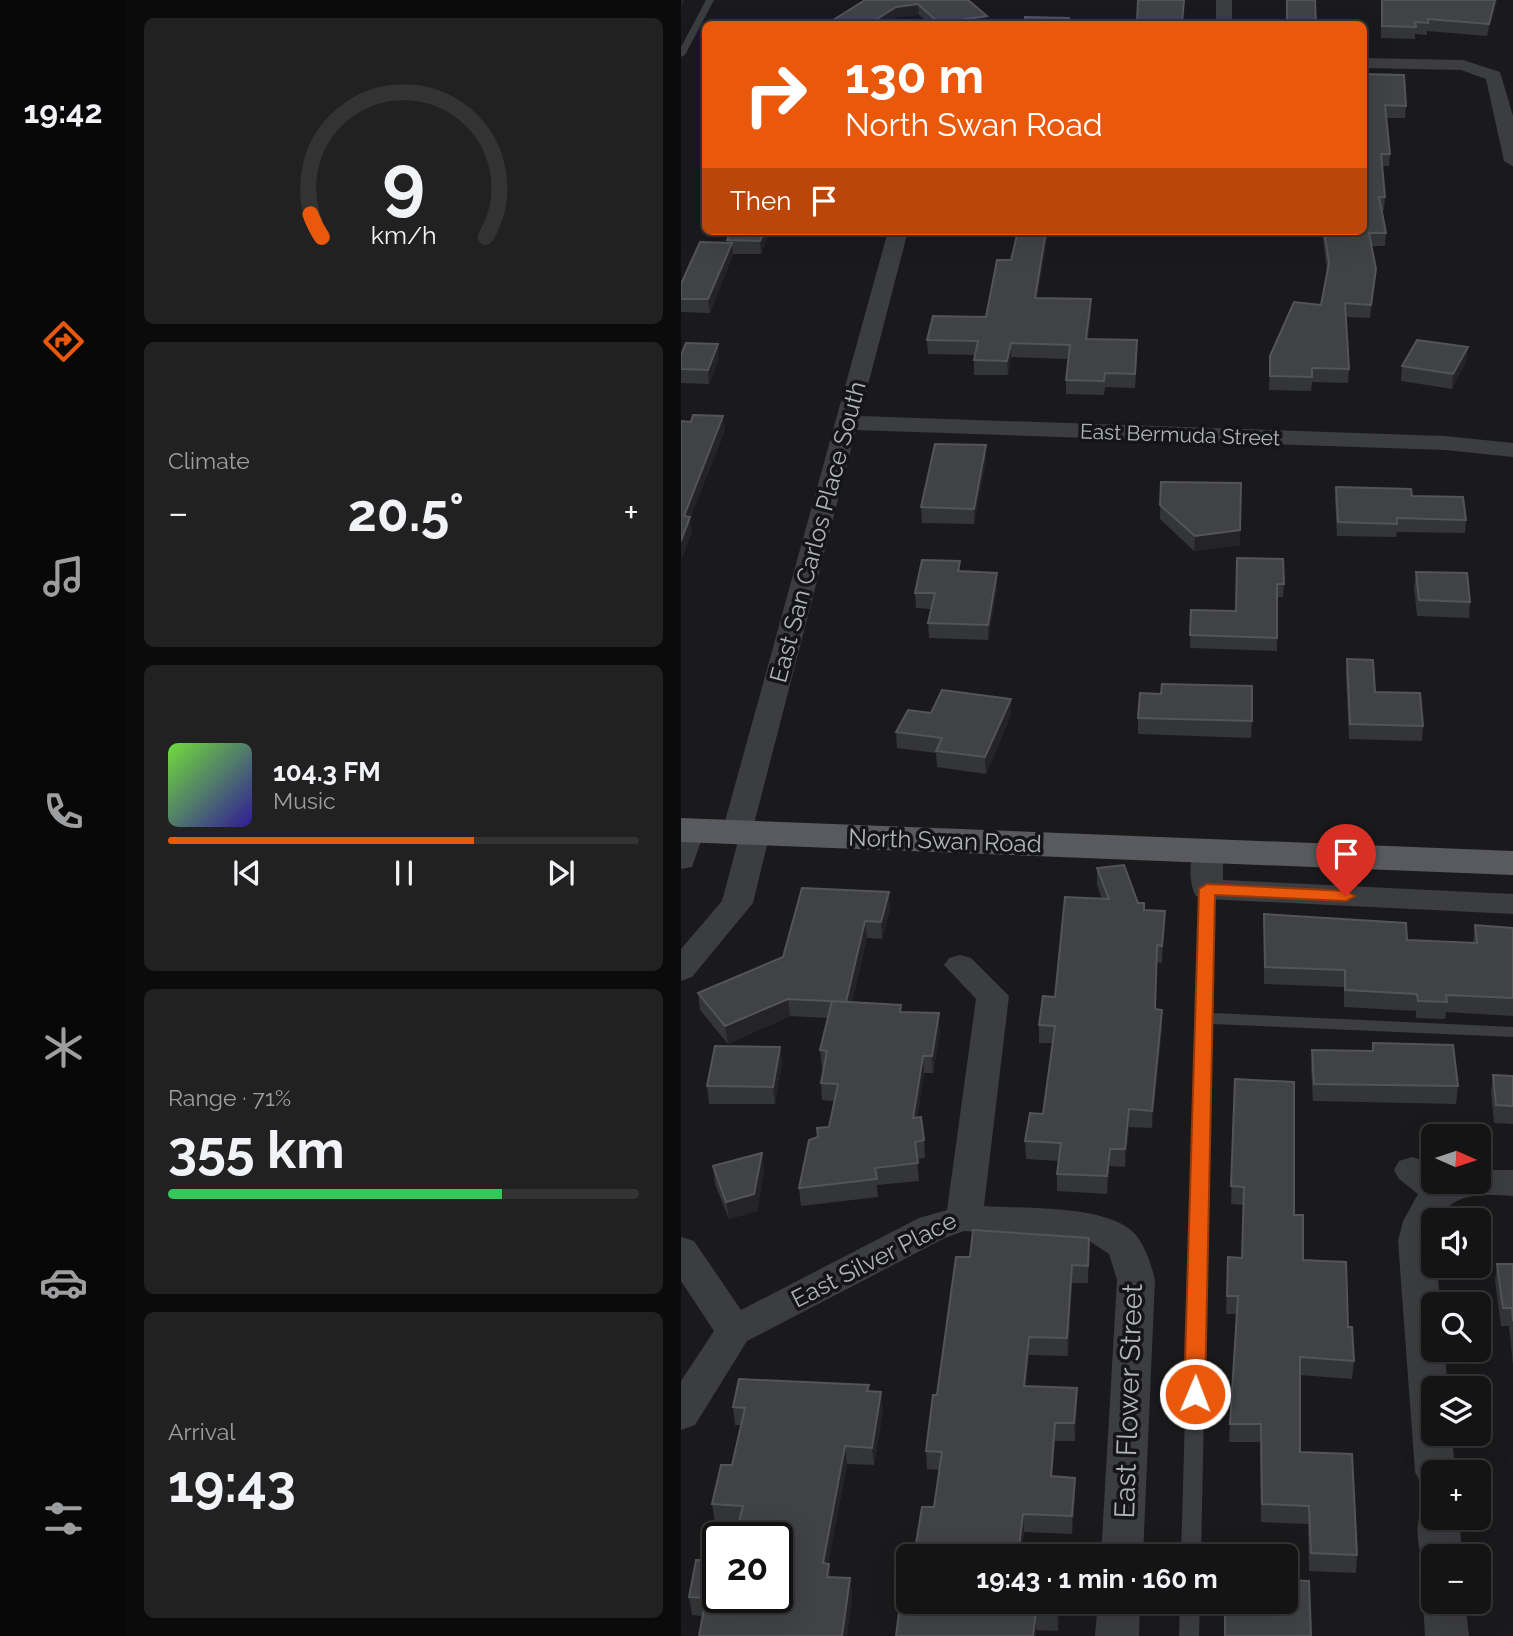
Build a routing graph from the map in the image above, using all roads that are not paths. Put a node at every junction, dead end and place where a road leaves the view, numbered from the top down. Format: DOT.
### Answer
graph roads {
  1 [pos="710,0"];
  2 [pos="1224,0"];
  3 [pos="1224,21"];
  4 [pos="681,55"];
  5 [pos="1367,63"];
  6 [pos="1513,161"];
  7 [pos="897,235"];
  8 [pos="847,423"];
  9 [pos="1513,450"];
  10 [pos="746,832"];
  11 [pos="684,840"];
  12 [pos="1208,851"];
  13 [pos="1513,863"];
  14 [pos="1207,889"];
  15 [pos="1513,904"];
  16 [pos="960,965"];
  17 [pos="681,970"];
  18 [pos="1204,1018"];
  19 [pos="1513,1032"];
  20 [pos="1513,1183"];
  21 [pos="964,1218"];
  22 [pos="681,1251"];
  23 [pos="734,1331"];
  24 [pos="681,1414"];
  25 [pos="1434,1460"];
  26 [pos="1122,1544"];
  27 [pos="1191,1544"];
  28 [pos="1118,1614"];
  29 [pos="1190,1614"];
  30 [pos="1445,1614"];
  31 [pos="1117,1636"];
  32 [pos="1189,1636"];
  33 [pos="1447,1636"];
  1 -- 4 [label="lane"];
  2 -- 3 [label="street"];
  5 -- 6 [label="street"];
  7 -- 8 [label="street, East San Carlos Place South"];
  8 -- 9 [label="street, East Bermuda Street"];
  8 -- 10 [label="street, East San Carlos Place South"];
  10 -- 11 [label="main road, North Swan Road"];
  10 -- 12 [label="main road, North Swan Road"];
  10 -- 17 [label="street, East San Carlos Place South"];
  12 -- 13 [label="main road, North Swan Road"];
  12 -- 14 [label="street"];
  14 -- 15 [label="street"];
  14 -- 18 [label="lane"];
  16 -- 21 [label="street, East Silver Place"];
  18 -- 19 [label="lane"];
  18 -- 27 [label="lane"];
  20 -- 25 [label="street"];
  21 -- 23 [label="street, East Silver Place"];
  21 -- 26 [label="street, East Flower Street"];
  22 -- 23 [label="street"];
  23 -- 24 [label="street"];
  28 -- 31 [label="street"];
  29 -- 32 [label="lane"];
  30 -- 33 [label="street"];
}
